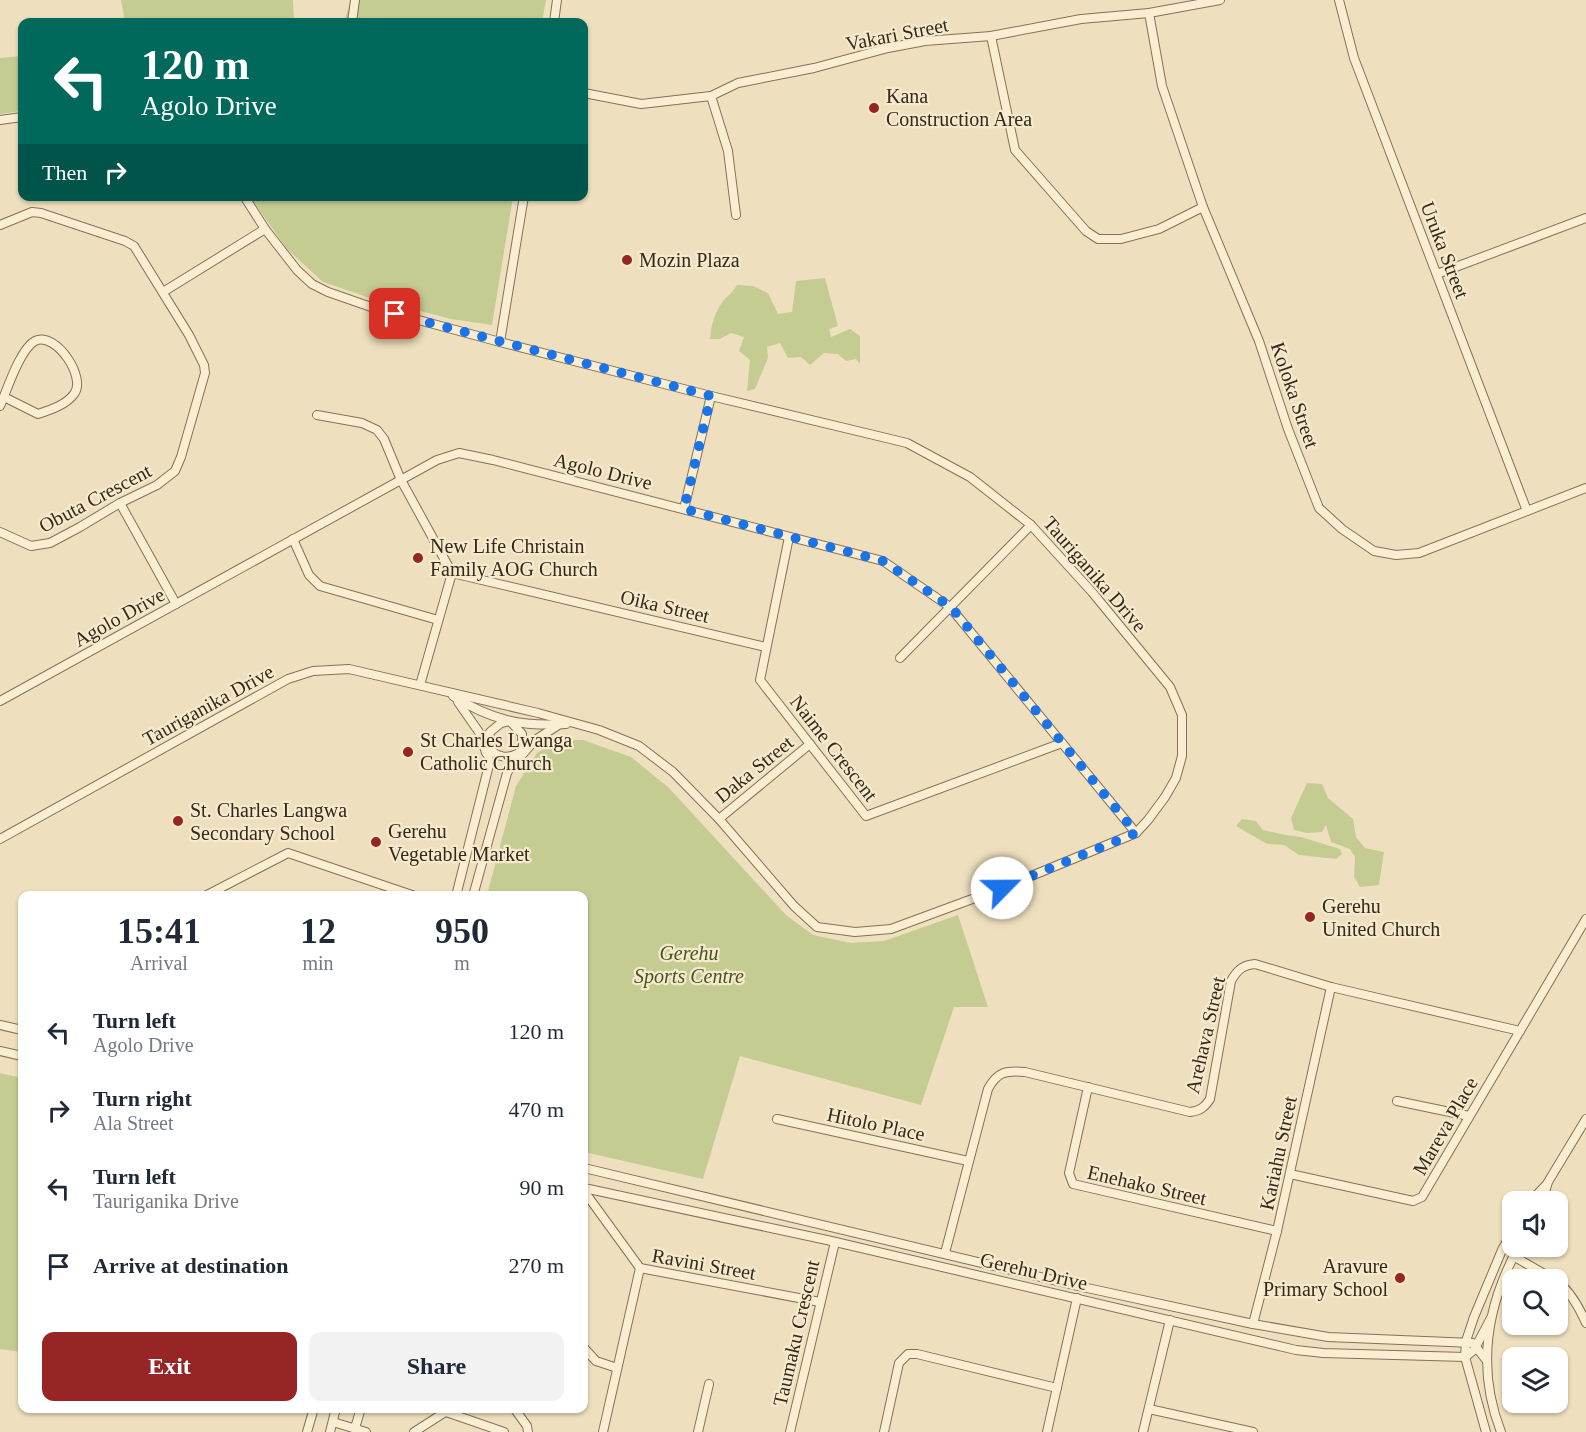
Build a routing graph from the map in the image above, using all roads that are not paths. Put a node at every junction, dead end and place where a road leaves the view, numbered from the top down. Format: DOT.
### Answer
graph roads {
  1 [pos="355,0"];
  2 [pos="557,0"];
  3 [pos="1220,0"];
  4 [pos="1339,0"];
  5 [pos="1149,13"];
  6 [pos="353,18"];
  7 [pos="555,18"];
  8 [pos="991,36"];
  9 [pos="588,94"];
  10 [pos="711,96"];
  11 [pos="18,118"];
  12 [pos="0,120"];
  13 [pos="247,201"];
  14 [pos="523,201"];
  15 [pos="1203,207"];
  16 [pos="736,214"];
  17 [pos="1586,218"];
  18 [pos="0,225"];
  19 [pos="265,229"];
  20 [pos="1437,274"];
  21 [pos="163,292"];
  22 [pos="500,342"];
  23 [pos="711,396"];
  24 [pos="2,401"];
  25 [pos="317,415"];
  26 [pos="401,480"];
  27 [pos="1586,488"];
  28 [pos="120,503"];
  29 [pos="684,509"];
  30 [pos="1527,511"];
  31 [pos="1031,525"];
  32 [pos="0,532"];
  33 [pos="789,537"];
  34 [pos="293,539"];
  35 [pos="452,573"];
  36 [pos="176,604"];
  37 [pos="951,607"];
  38 [pos="438,620"];
  39 [pos="766,647"];
  40 [pos="900,658"];
  41 [pos="420,685"];
  42 [pos="448,693"];
  43 [pos="0,701"];
  44 [pos="510,721"];
  45 [pos="576,723"];
  46 [pos="1062,743"];
  47 [pos="810,744"];
  48 [pos="488,746"];
  49 [pos="520,753"];
  50 [pos="515,762"];
  51 [pos="489,765"];
  52 [pos="718,819"];
  53 [pos="1136,833"];
  54 [pos="0,839"];
  55 [pos="214,891"];
  56 [pos="401,891"];
  57 [pos="457,891"];
  58 [pos="473,891"];
  59 [pos="1586,920"];
  60 [pos="1331,987"];
  61 [pos="0,1024"];
  62 [pos="18,1029"];
  63 [pos="1520,1031"];
  64 [pos="0,1051"];
  65 [pos="18,1055"];
  66 [pos="1088,1087"];
  67 [pos="1397,1101"];
  68 [pos="1469,1116"];
  69 [pos="777,1119"];
  70 [pos="1586,1119"];
  71 [pos="968,1161"];
  72 [pos="588,1169"];
  73 [pos="1290,1174"];
  74 [pos="1548,1182"];
  75 [pos="588,1190"];
  76 [pos="1540,1191"];
  77 [pos="1545,1191"];
  78 [pos="588,1195"];
  79 [pos="1277,1231"];
  80 [pos="835,1242"];
  81 [pos="1502,1252"];
  82 [pos="945,1253"];
  83 [pos="1513,1257"];
  84 [pos="1515,1257"];
  85 [pos="640,1268"];
  86 [pos="1536,1269"];
  87 [pos="1568,1292"];
  88 [pos="1077,1298"];
  89 [pos="820,1302"];
  90 [pos="1491,1318"];
  91 [pos="1170,1320"];
  92 [pos="1586,1323"];
  93 [pos="1253,1324"];
  94 [pos="1466,1341"];
  95 [pos="1476,1347"];
  96 [pos="588,1352"];
  97 [pos="1465,1357"];
  98 [pos="1487,1362"];
  99 [pos="617,1368"];
  100 [pos="709,1384"];
  101 [pos="1057,1388"];
  102 [pos="1149,1409"];
  103 [pos="313,1413"];
  104 [pos="335,1413"];
  105 [pos="360,1413"];
  106 [pos="443,1413"];
  107 [pos="456,1413"];
  108 [pos="518,1413"];
  109 [pos="333,1422"];
  110 [pos="356,1428"];
  111 [pos="307,1432"];
  112 [pos="330,1432"];
  113 [pos="366,1432"];
  114 [pos="414,1432"];
  115 [pos="504,1432"];
  116 [pos="528,1432"];
  117 [pos="603,1432"];
  118 [pos="698,1432"];
  119 [pos="790,1432"];
  120 [pos="884,1432"];
  121 [pos="1047,1432"];
  122 [pos="1143,1432"];
  123 [pos="1253,1432"];
  124 [pos="1486,1432"];
  125 [pos="1501,1432"];
  1 -- 6 [label="street"];
  2 -- 7 [label="street"];
  3 -- 5 [label="street, Vakari Street"];
  4 -- 20 [label="street, Uruka Street"];
  5 -- 8 [label="street, Vakari Street"];
  5 -- 15 [label="street, Koloka Street"];
  8 -- 10 [label="street, Vakari Street"];
  8 -- 15 [label="street"];
  9 -- 10 [label="street, Vakari Street"];
  10 -- 16 [label="street"];
  11 -- 12 [label="street"];
  13 -- 19 [label="street, Tauriganika Drive"];
  14 -- 22 [label="street"];
  15 -- 30 [label="street, Koloka Street"];
  17 -- 20 [label="street"];
  18 -- 21 [label="street, Obuta Crescent"];
  19 -- 21 [label="street"];
  19 -- 22 [label="street, Tauriganika Drive"];
  20 -- 30 [label="street, Uruka Street"];
  21 -- 28 [label="street, Obuta Crescent"];
  22 -- 23 [label="street, Tauriganika Drive"];
  23 -- 29 [label="street"];
  23 -- 31 [label="street, Tauriganika Drive"];
  24 -- 24 [label="street"];
  25 -- 26 [label="street"];
  26 -- 29 [label="street, Agolo Drive"];
  26 -- 34 [label="street, Agolo Drive"];
  26 -- 35 [label="street"];
  27 -- 30 [label="street, Koloka Street"];
  28 -- 32 [label="street, Obuta Crescent"];
  28 -- 36 [label="street"];
  29 -- 33 [label="street, Agolo Drive"];
  31 -- 37 [label="street"];
  31 -- 53 [label="street, Tauriganika Drive"];
  33 -- 37 [label="street, Agolo Drive"];
  33 -- 39 [label="street, Naime Crescent"];
  34 -- 36 [label="street, Agolo Drive"];
  34 -- 38 [label="street"];
  35 -- 38 [label="street"];
  35 -- 39 [label="street, Oika Street"];
  36 -- 43 [label="street, Agolo Drive"];
  37 -- 40 [label="street"];
  37 -- 46 [label="street, Agolo Drive"];
  38 -- 41 [label="street"];
  39 -- 47 [label="street, Naime Crescent"];
  41 -- 42 [label="street, Tauriganika Drive"];
  41 -- 54 [label="street, Tauriganika Drive"];
  42 -- 44 [label="street, Tauriganika Drive"];
  42 -- 45 [label="street, Tauriganika Drive"];
  42 -- 51 [label="street"];
  44 -- 45 [label="street, Tauriganika Drive"];
  44 -- 48 [label="street"];
  44 -- 49 [label="street"];
  45 -- 50 [label="street"];
  45 -- 52 [label="street, Tauriganika Drive"];
  46 -- 47 [label="street, Naime Crescent"];
  46 -- 53 [label="street, Agolo Drive"];
  47 -- 52 [label="street, Daka Street"];
  48 -- 49 [label="street"];
  48 -- 51 [label="street"];
  49 -- 50 [label="street"];
  50 -- 58 [label="street"];
  51 -- 57 [label="street"];
  52 -- 53 [label="street, Tauriganika Drive"];
  55 -- 56 [label="street"];
  59 -- 63 [label="street, Mareva Place"];
  60 -- 63 [label="street, Arehava Street"];
  60 -- 66 [label="street, Arehava Street"];
  60 -- 73 [label="street, Kariahu Street"];
  61 -- 62 [label="street"];
  63 -- 68 [label="street, Mareva Place"];
  64 -- 65 [label="street"];
  66 -- 71 [label="street, Arehava Street"];
  66 -- 79 [label="street, Enehako Street"];
  67 -- 68 [label="street"];
  68 -- 73 [label="street, Mareva Place"];
  69 -- 71 [label="street, Hitolo Place"];
  70 -- 74 [label="street"];
  71 -- 82 [label="street, Arehava Street"];
  72 -- 82 [label="street, Gerehu Drive"];
  73 -- 79 [label="street, Kariahu Street"];
  74 -- 76 [label="street"];
  74 -- 77 [label="street"];
  75 -- 80 [label="street, Gerehu Drive"];
  78 -- 85 [label="street"];
  79 -- 93 [label="street, Kariahu Street"];
  80 -- 88 [label="street, Gerehu Drive"];
  80 -- 89 [label="street, Taumaku Crescent"];
  81 -- 94 [label="street"];
  82 -- 93 [label="street, Gerehu Drive"];
  83 -- 90 [label="street"];
  84 -- 86 [label="street"];
  85 -- 89 [label="street, Ravini Street"];
  85 -- 99 [label="street, Ravini Street"];
  87 -- 92 [label="street"];
  88 -- 91 [label="street, Gerehu Drive"];
  88 -- 101 [label="street"];
  89 -- 119 [label="street, Taumaku Crescent"];
  90 -- 95 [label="street"];
  90 -- 98 [label="street"];
  91 -- 97 [label="street, Gerehu Drive"];
  91 -- 102 [label="street"];
  93 -- 94 [label="street, Gerehu Drive"];
  94 -- 95 [label="street, Gerehu Drive"];
  94 -- 97 [label="street"];
  95 -- 97 [label="street"];
  95 -- 98 [label="street, Gerehu Drive"];
  96 -- 99 [label="street"];
  97 -- 124 [label="street"];
  98 -- 125 [label="street"];
  99 -- 117 [label="street, Ravini Street"];
  100 -- 118 [label="street"];
  101 -- 120 [label="street"];
  101 -- 121 [label="street"];
  102 -- 122 [label="street"];
  102 -- 123 [label="street"];
  103 -- 111 [label="street"];
  104 -- 109 [label="street"];
  105 -- 110 [label="street"];
  106 -- 114 [label="street"];
  107 -- 115 [label="street"];
  108 -- 116 [label="street"];
  109 -- 110 [label="street"];
  109 -- 112 [label="street"];
  110 -- 113 [label="street"];
}
